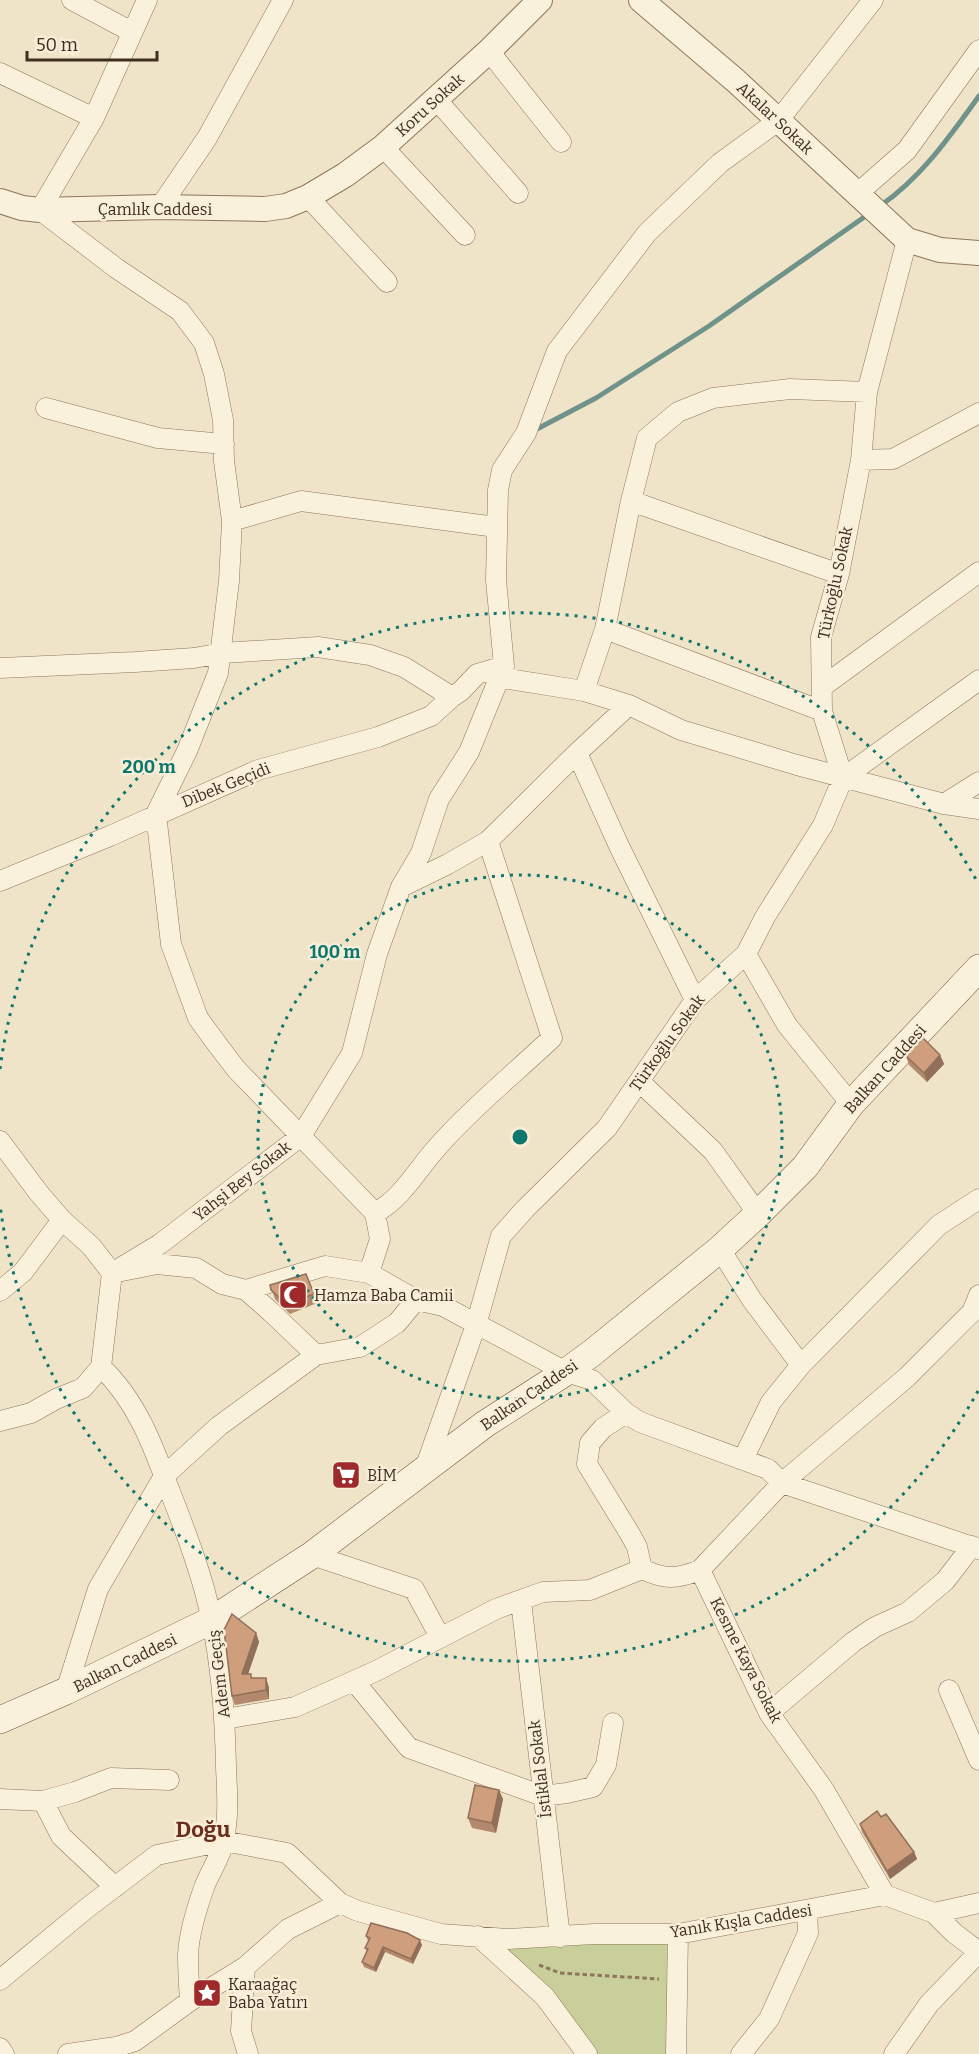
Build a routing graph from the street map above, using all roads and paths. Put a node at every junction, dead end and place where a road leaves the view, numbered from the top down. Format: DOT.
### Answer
graph roads {
  1 [pos="72,0"];
  2 [pos="147,0"];
  3 [pos="283,0"];
  4 [pos="540,0"];
  5 [pos="641,0"];
  6 [pos="873,0"];
  7 [pos="132,32"];
  8 [pos="979,50"];
  9 [pos="489,51"];
  10 [pos="0,73"];
  11 [pos="436,99"];
  12 [pos="94,118"];
  13 [pos="778,121"];
  14 [pos="561,142"];
  15 [pos="383,147"];
  16 [pos="518,194"];
  17 [pos="859,196"];
  18 [pos="308,197"];
  19 [pos="1,206"];
  20 [pos="160,207"];
  21 [pos="40,210"];
  22 [pos="465,235"];
  23 [pos="907,240"];
  24 [pos="979,253"];
  25 [pos="387,282"];
  26 [pos="867,392"];
  27 [pos="46,408"];
  28 [pos="979,413"];
  29 [pos="224,444"];
  30 [pos="861,460"];
  31 [pos="631,501"];
  32 [pos="232,521"];
  33 [pos="496,527"];
  34 [pos="979,572"];
  35 [pos="839,574"];
  36 [pos="605,629"];
  37 [pos="222,653"];
  38 [pos="504,666"];
  39 [pos="0,668"];
  40 [pos="979,680"];
  41 [pos="822,687"];
  42 [pos="584,691"];
  43 [pos="452,697"];
  44 [pos="628,705"];
  45 [pos="822,711"];
  46 [pos="577,753"];
  47 [pos="843,778"];
  48 [pos="979,782"];
  49 [pos="944,804"];
  50 [pos="979,809"];
  51 [pos="156,814"];
  52 [pos="488,841"];
  53 [pos="0,881"];
  54 [pos="401,887"];
  55 [pos="746,954"];
  56 [pos="979,968"];
  57 [pos="695,1000"];
  58 [pos="640,1082"];
  59 [pos="851,1104"];
  60 [pos="301,1136"];
  61 [pos="0,1141"];
  62 [pos="979,1199"];
  63 [pos="375,1213"];
  64 [pos="758,1214"];
  65 [pos="62,1220"];
  66 [pos="720,1249"];
  67 [pos="112,1273"];
  68 [pos="369,1273"];
  69 [pos="246,1290"];
  70 [pos="0,1291"];
  71 [pos="979,1295"];
  72 [pos="416,1300"];
  73 [pos="476,1325"];
  74 [pos="315,1355"];
  75 [pos="801,1365"];
  76 [pos="101,1367"];
  77 [pos="566,1372"];
  78 [pos="626,1413"];
  79 [pos="0,1420"];
  80 [pos="743,1459"];
  81 [pos="424,1471"];
  82 [pos="164,1476"];
  83 [pos="782,1483"];
  84 [pos="975,1548"];
  85 [pos="312,1555"];
  86 [pos="642,1569"];
  87 [pos="700,1570"];
  88 [pos="521,1600"];
  89 [pos="212,1620"];
  90 [pos="440,1637"];
  91 [pos="354,1681"];
  92 [pos="949,1690"];
  93 [pos="66,1691"];
  94 [pos="769,1713"];
  95 [pos="225,1719"];
  96 [pos="0,1720"];
  97 [pos="614,1723"];
  98 [pos="979,1760"];
  99 [pos="169,1780"];
  100 [pos="543,1796"];
  101 [pos="0,1799"];
  102 [pos="43,1801"];
  103 [pos="224,1841"];
  104 [pos="115,1887"];
  105 [pos="885,1895"];
  106 [pos="340,1903"];
  107 [pos="979,1903"];
  108 [pos="807,1911"];
  109 [pos="934,1913"];
  110 [pos="678,1934"];
  111 [pos="478,1936"];
  112 [pos="560,1937"];
  113 [pos="979,1952"];
  114 [pos="530,1962"];
  115 [pos="245,1967"];
  116 [pos="0,1980"];
  117 [pos="667,1980"];
  118 [pos="190,2001"];
  119 [pos="0,2048"];
  120 [pos="133,2048"];
  121 [pos="4,2054"];
  122 [pos="68,2054"];
  123 [pos="248,2054"];
  124 [pos="587,2054"];
  125 [pos="676,2054"];
  126 [pos="741,2054"];
  127 [pos="894,2054"];
  1 -- 7 [label="street"];
  2 -- 7 [label="street"];
  3 -- 20 [label="street"];
  4 -- 9 [label="street, Koru Sokak"];
  5 -- 13 [label="street, Akalar Sokak"];
  6 -- 13 [label="street"];
  7 -- 12 [label="street"];
  8 -- 17 [label="street"];
  9 -- 11 [label="street, Koru Sokak"];
  9 -- 14 [label="street"];
  10 -- 12 [label="street"];
  11 -- 15 [label="street, Koru Sokak"];
  11 -- 16 [label="street"];
  12 -- 21 [label="street"];
  13 -- 17 [label="street, Akalar Sokak"];
  13 -- 33 [label="street"];
  15 -- 18 [label="street, Koru Sokak"];
  15 -- 22 [label="street"];
  17 -- 23 [label="street, Akalar Sokak"];
  18 -- 20 [label="street, Çamlık Caddesi"];
  18 -- 25 [label="street"];
  19 -- 21 [label="street, Çamlık Caddesi"];
  20 -- 21 [label="street, Çamlık Caddesi"];
  21 -- 29 [label="street"];
  23 -- 24 [label="street"];
  23 -- 26 [label="street, Türkoğlu Sokak"];
  26 -- 30 [label="street, Türkoğlu Sokak"];
  26 -- 31 [label="street"];
  27 -- 29 [label="street"];
  28 -- 30 [label="street"];
  29 -- 32 [label="street"];
  30 -- 35 [label="street, Türkoğlu Sokak"];
  31 -- 35 [label="street"];
  31 -- 36 [label="street"];
  32 -- 33 [label="street"];
  32 -- 37 [label="street"];
  33 -- 38 [label="street"];
  34 -- 41 [label="street"];
  35 -- 41 [label="street, Türkoğlu Sokak"];
  36 -- 42 [label="street"];
  36 -- 45 [label="street"];
  37 -- 39 [label="street"];
  37 -- 43 [label="street"];
  37 -- 51 [label="street"];
  38 -- 42 [label="street"];
  38 -- 43 [label="street, Dibek Geçidi"];
  38 -- 54 [label="street, Yahşi Bey Sokak"];
  40 -- 47 [label="street"];
  41 -- 45 [label="street, Türkoğlu Sokak"];
  42 -- 44 [label="street"];
  43 -- 51 [label="street, Dibek Geçidi"];
  44 -- 46 [label="street"];
  44 -- 47 [label="street"];
  45 -- 47 [label="street, Türkoğlu Sokak"];
  46 -- 52 [label="street"];
  46 -- 57 [label="street"];
  47 -- 49 [label="street"];
  47 -- 55 [label="street, Türkoğlu Sokak"];
  48 -- 49 [label="street"];
  49 -- 50 [label="street"];
  51 -- 53 [label="street, Dibek Geçidi"];
  51 -- 60 [label="street"];
  52 -- 54 [label="street"];
  52 -- 63 [label="street"];
  54 -- 60 [label="street, Yahşi Bey Sokak"];
  55 -- 57 [label="street, Türkoğlu Sokak"];
  55 -- 59 [label="street"];
  56 -- 59 [label="main road, Balkan Caddesi"];
  57 -- 58 [label="street, Türkoğlu Sokak"];
  58 -- 64 [label="street"];
  58 -- 73 [label="street, Türkoğlu Sokak"];
  59 -- 64 [label="main road, Balkan Caddesi"];
  60 -- 63 [label="street"];
  60 -- 67 [label="street, Yahşi Bey Sokak"];
  61 -- 65 [label="street"];
  62 -- 75 [label="street"];
  63 -- 68 [label="street"];
  64 -- 66 [label="main road, Balkan Caddesi"];
  65 -- 67 [label="street"];
  65 -- 70 [label="street"];
  66 -- 75 [label="street"];
  66 -- 77 [label="main road, Balkan Caddesi"];
  67 -- 69 [label="street"];
  67 -- 76 [label="street"];
  68 -- 69 [label="street"];
  68 -- 72 [label="street"];
  69 -- 74 [label="street"];
  71 -- 83 [label="street"];
  72 -- 73 [label="street"];
  72 -- 74 [label="street"];
  73 -- 77 [label="street"];
  73 -- 81 [label="street, Türkoğlu Sokak"];
  74 -- 82 [label="street"];
  75 -- 80 [label="street"];
  76 -- 79 [label="street"];
  76 -- 82 [label="street, Adem Geçiş"];
  77 -- 78 [label="street"];
  77 -- 81 [label="main road, Balkan Caddesi"];
  78 -- 80 [label="street"];
  78 -- 86 [label="street"];
  80 -- 83 [label="street"];
  81 -- 85 [label="main road, Balkan Caddesi"];
  82 -- 89 [label="street, Adem Geçiş"];
  82 -- 93 [label="street"];
  83 -- 84 [label="street"];
  83 -- 87 [label="street"];
  84 -- 94 [label="street"];
  85 -- 89 [label="main road, Balkan Caddesi"];
  85 -- 90 [label="street"];
  86 -- 87 [label="street"];
  86 -- 88 [label="street"];
  87 -- 94 [label="street, Kesme Kaya Sokak"];
  88 -- 90 [label="street"];
  88 -- 100 [label="street, İstiklal Sokak"];
  89 -- 93 [label="main road, Balkan Caddesi"];
  89 -- 95 [label="street, Adem Geçiş"];
  90 -- 91 [label="street"];
  91 -- 95 [label="street"];
  91 -- 100 [label="street"];
  92 -- 98 [label="street"];
  93 -- 96 [label="main road, Balkan Caddesi"];
  94 -- 105 [label="street, Kesme Kaya Sokak"];
  95 -- 103 [label="street, Adem Geçiş"];
  97 -- 100 [label="street"];
  99 -- 102 [label="street"];
  100 -- 112 [label="street, İstiklal Sokak"];
  101 -- 102 [label="street"];
  102 -- 104 [label="street"];
  103 -- 104 [label="street"];
  103 -- 106 [label="street"];
  103 -- 118 [label="street, Adem Geçiş"];
  104 -- 116 [label="street"];
  105 -- 108 [label="street, Yanık Kışla Caddesi"];
  105 -- 109 [label="street"];
  106 -- 111 [label="street, Yanık Kışla Caddesi"];
  106 -- 115 [label="street"];
  107 -- 109 [label="street"];
  108 -- 110 [label="street, Yanık Kışla Caddesi"];
  108 -- 126 [label="street"];
  109 -- 113 [label="street"];
  110 -- 112 [label="street, Yanık Kışla Caddesi"];
  110 -- 125 [label="street"];
  111 -- 112 [label="street, Yanık Kışla Caddesi"];
  111 -- 124 [label="street"];
  113 -- 127 [label="street"];
  114 -- 117 [label="path"];
  115 -- 118 [label="street"];
  115 -- 123 [label="street"];
  118 -- 120 [label="street"];
  119 -- 121 [label="street"];
  120 -- 122 [label="street"];
}
